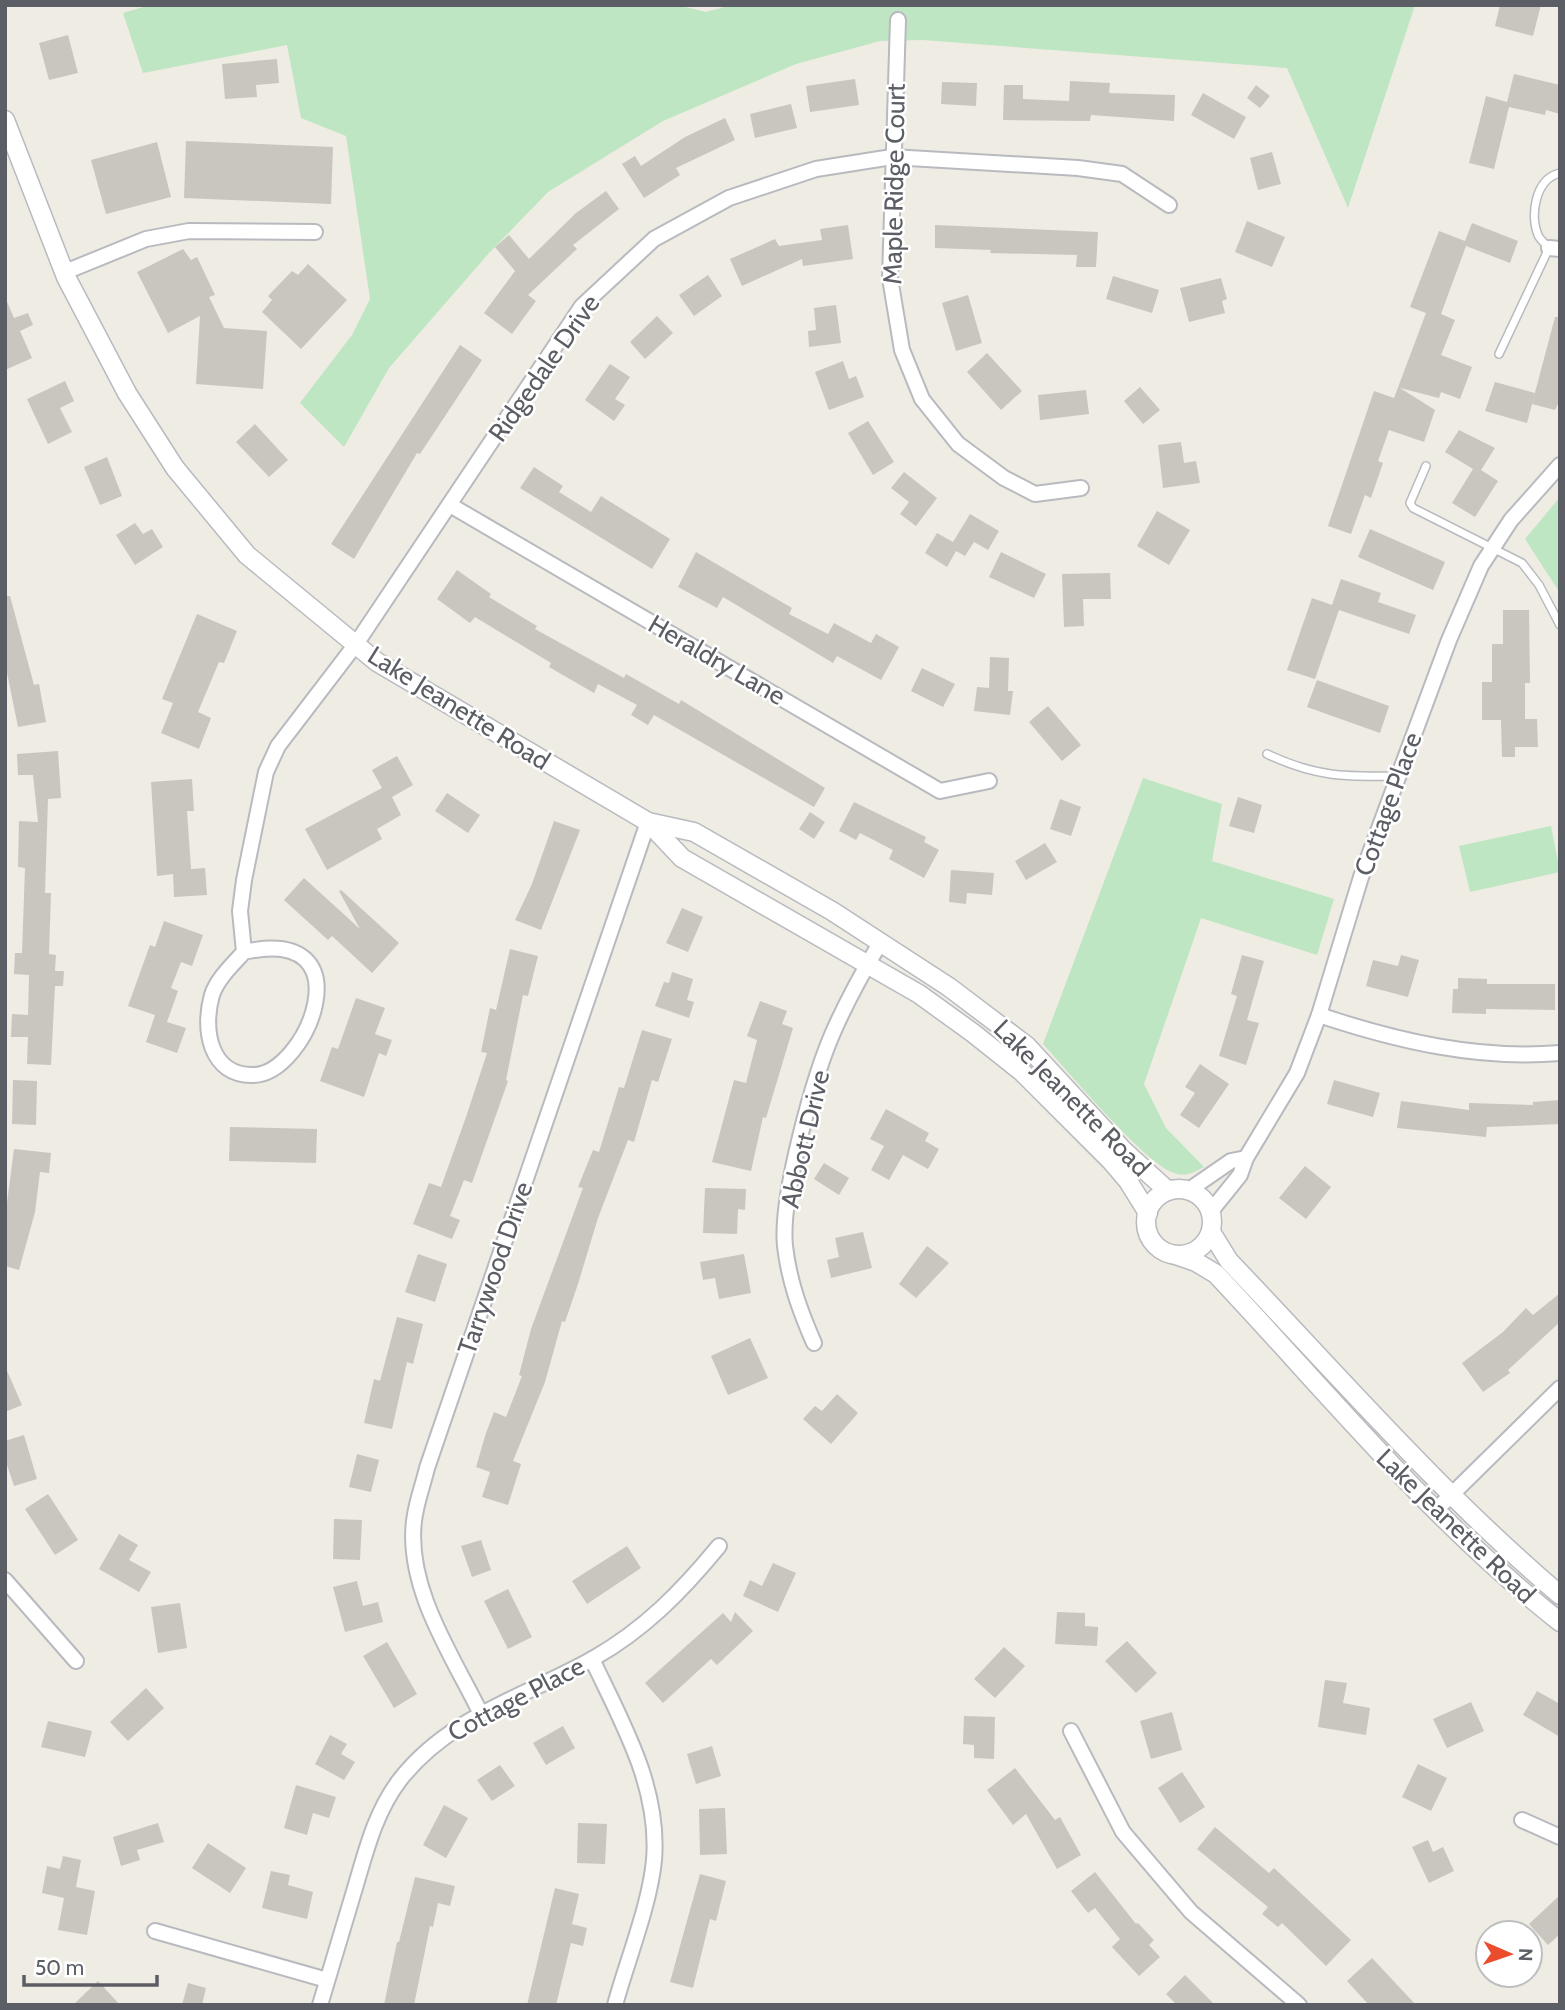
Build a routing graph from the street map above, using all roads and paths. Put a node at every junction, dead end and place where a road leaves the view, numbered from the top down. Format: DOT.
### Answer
graph roads {
  1 [pos="898,20"];
  2 [pos="5,120"];
  3 [pos="892,157"];
  4 [pos="1560,173"];
  5 [pos="1169,205"];
  6 [pos="315,232"];
  7 [pos="1555,249"];
  8 [pos="65,272"];
  9 [pos="1500,354"];
  10 [pos="1560,465"];
  11 [pos="1426,466"];
  12 [pos="1081,488"];
  13 [pos="450,505"];
  14 [pos="1492,548"];
  15 [pos="1560,625"];
  16 [pos="356,644"];
  17 [pos="1266,754"];
  18 [pos="1398,776"];
  19 [pos="989,781"];
  20 [pos="648,822"];
  21 [pos="880,943"];
  22 [pos="244,952"];
  23 [pos="868,964"];
  24 [pos="1319,1015"];
  25 [pos="1560,1054"];
  26 [pos="1246,1158"];
  27 [pos="1189,1190"];
  28 [pos="1168,1191"];
  29 [pos="1211,1211"];
  30 [pos="1148,1213"];
  31 [pos="1211,1232"];
  32 [pos="1176,1255"];
  33 [pos="814,1343"];
  34 [pos="1560,1388"];
  35 [pos="1452,1494"];
  36 [pos="1435,1511"];
  37 [pos="719,1546"];
  38 [pos="5,1580"];
  39 [pos="1560,1595"];
  40 [pos="1560,1622"];
  41 [pos="592,1659"];
  42 [pos="76,1661"];
  43 [pos="480,1712"];
  44 [pos="1071,1731"];
  45 [pos="1522,1820"];
  46 [pos="1560,1837"];
  47 [pos="155,1931"];
  48 [pos="327,1980"];
  49 [pos="320,2005"];
  50 [pos="615,2005"];
  51 [pos="1299,2005"];
  1 -- 3 [label="street, Maple Ridge Court"];
  2 -- 8 [label="street, Lake Jeanette Road"];
  3 -- 5 [label="street, Ridgedale Drive"];
  3 -- 12 [label="street, Maple Ridge Court"];
  3 -- 13 [label="street, Ridgedale Drive"];
  4 -- 7 [label="lane"];
  6 -- 8 [label="street"];
  7 -- 9 [label="lane"];
  8 -- 16 [label="street, Lake Jeanette Road"];
  10 -- 14 [label="street, Cottage Place"];
  11 -- 14 [label="lane"];
  13 -- 16 [label="street, Ridgedale Drive"];
  13 -- 19 [label="street, Heraldry Lane"];
  14 -- 15 [label="lane"];
  14 -- 18 [label="street, Cottage Place"];
  16 -- 20 [label="street, Lake Jeanette Road"];
  16 -- 22 [label="street, Ridgedale Drive"];
  17 -- 18 [label="lane"];
  18 -- 24 [label="street, Cottage Place"];
  20 -- 21 [label="street, Lake Jeanette Road"];
  20 -- 23 [label="street, Lake Jeanette Road"];
  20 -- 43 [label="street, Tarrywood Drive"];
  21 -- 23 [label="street, Abbott Drive"];
  21 -- 28 [label="street, Lake Jeanette Road"];
  22 -- 22 [label="street"];
  23 -- 30 [label="street, Lake Jeanette Road"];
  23 -- 33 [label="street, Abbott Drive"];
  24 -- 25 [label="street"];
  24 -- 26 [label="street, Cottage Place"];
  26 -- 27 [label="street"];
  26 -- 29 [label="street, Cottage Place"];
  27 -- 28 [label="street"];
  27 -- 29 [label="street"];
  28 -- 30 [label="street"];
  29 -- 31 [label="street"];
  30 -- 32 [label="street"];
  31 -- 32 [label="street"];
  31 -- 35 [label="street, Lake Jeanette Road"];
  32 -- 36 [label="street, Lake Jeanette Road"];
  34 -- 35 [label="street"];
  35 -- 36 [label="street"];
  35 -- 39 [label="street, Lake Jeanette Road"];
  36 -- 40 [label="street, Lake Jeanette Road"];
  37 -- 41 [label="street, Cottage Place"];
  38 -- 42 [label="street"];
  41 -- 43 [label="street, Cottage Place"];
  41 -- 50 [label="street"];
  43 -- 48 [label="street, Cottage Place"];
  44 -- 51 [label="street"];
  45 -- 46 [label="street"];
  47 -- 48 [label="street"];
  48 -- 49 [label="street, Cottage Place"];
}
